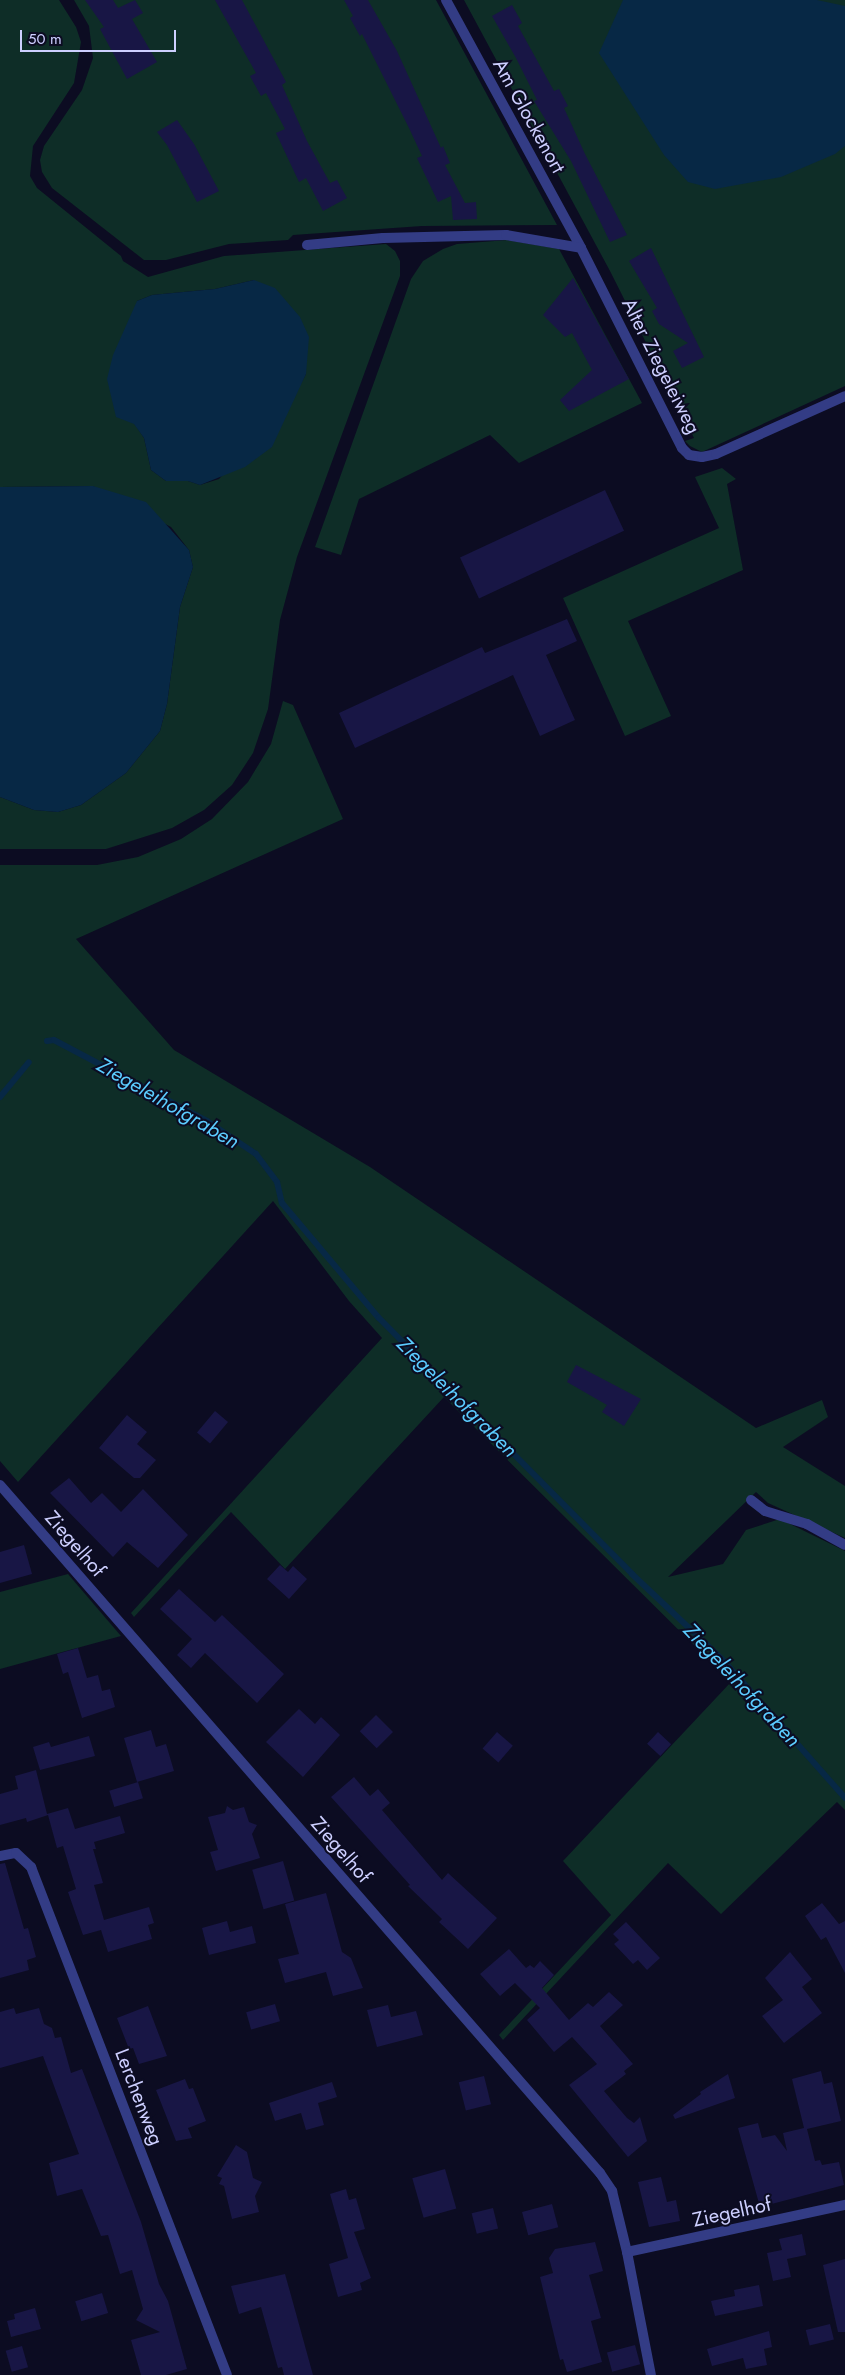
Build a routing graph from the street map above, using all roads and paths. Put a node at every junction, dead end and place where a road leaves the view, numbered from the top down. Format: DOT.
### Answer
graph roads {
  1 [pos="446,0"];
  2 [pos="307,245"];
  3 [pos="581,248"];
  4 [pos="845,396"];
  5 [pos="0,1485"];
  6 [pos="751,1500"];
  7 [pos="845,1545"];
  8 [pos="0,1856"];
  9 [pos="845,2205"];
  10 [pos="627,2252"];
  11 [pos="226,2375"];
  12 [pos="651,2375"];
  1 -- 3 [label="street, Am Glockenort"];
  2 -- 3 [label="street"];
  3 -- 4 [label="street, Alter Ziegeleiweg"];
  5 -- 10 [label="street, Ziegelhof"];
  6 -- 7 [label="street"];
  8 -- 11 [label="street, Lerchenweg"];
  9 -- 10 [label="street, Ziegelhof"];
  10 -- 12 [label="street, Ziegelhof"];
}
